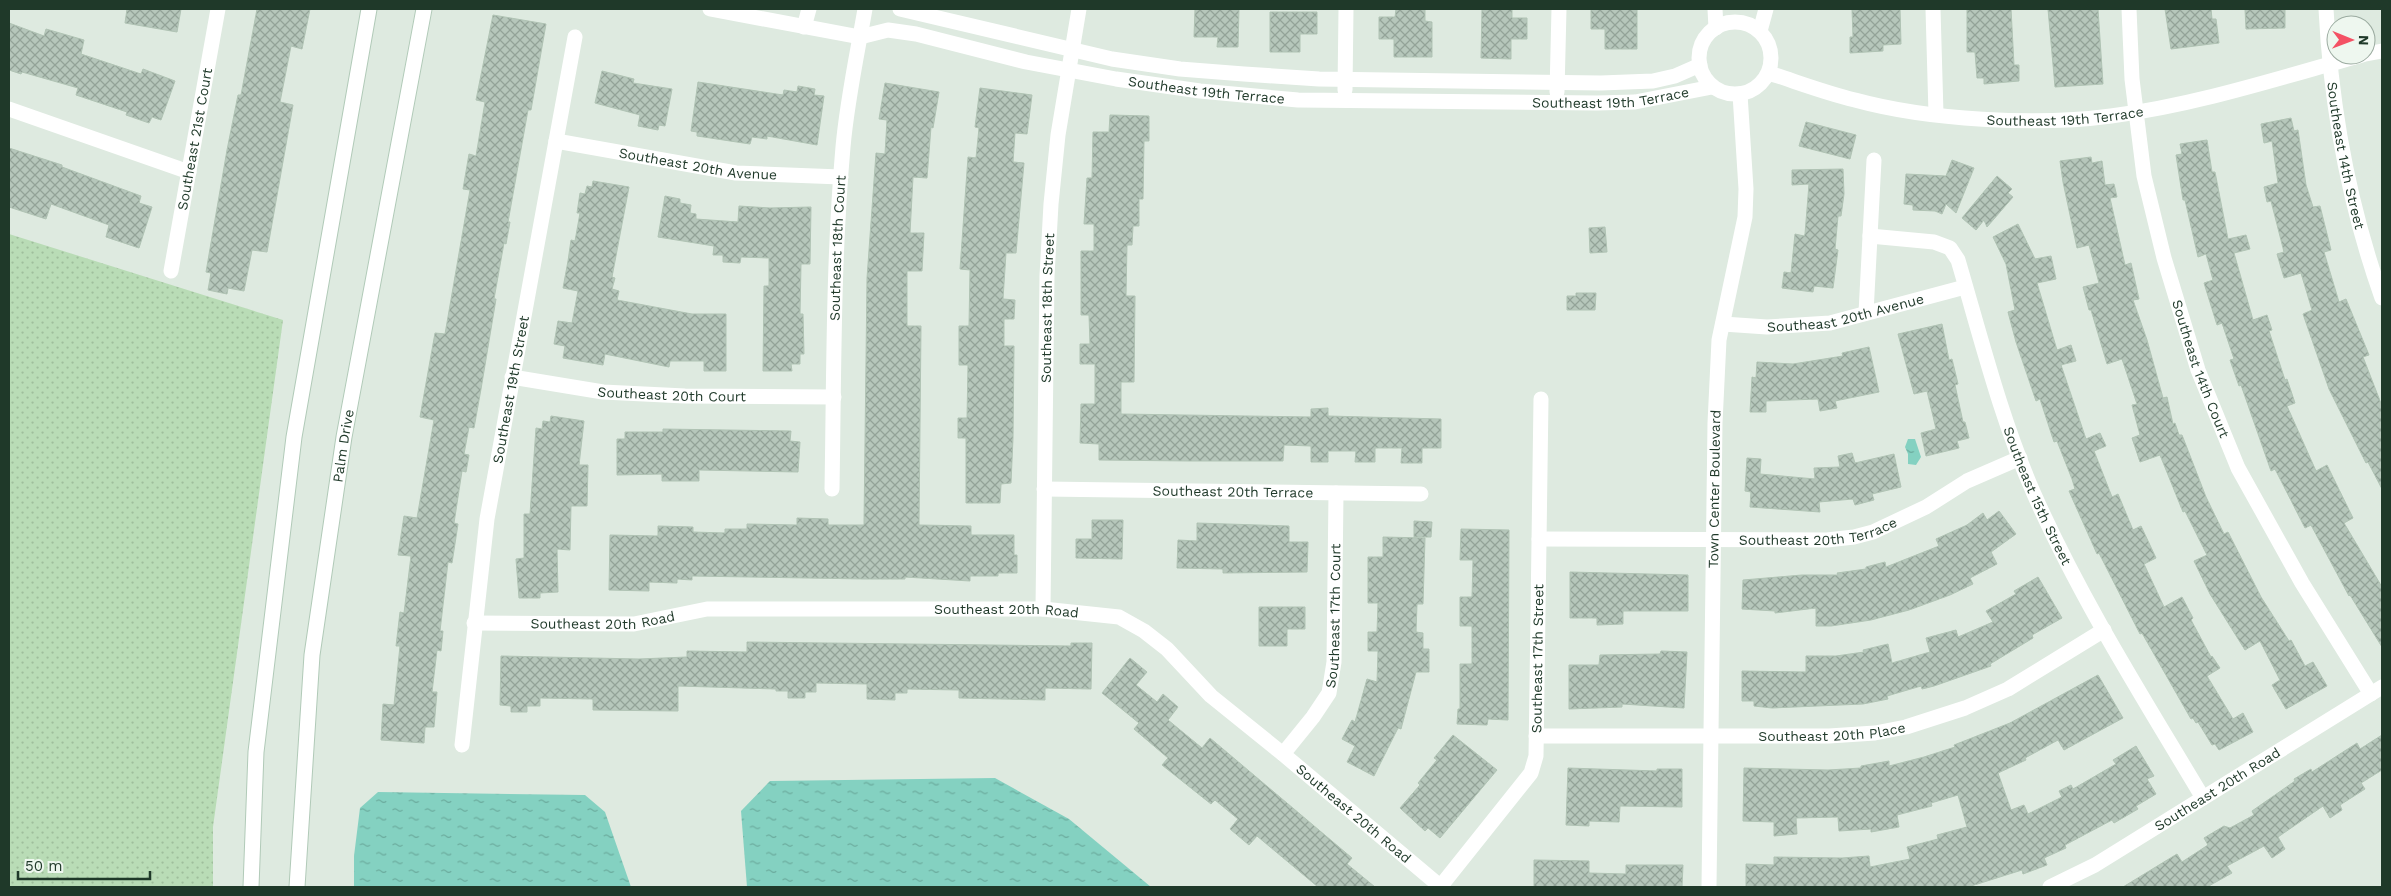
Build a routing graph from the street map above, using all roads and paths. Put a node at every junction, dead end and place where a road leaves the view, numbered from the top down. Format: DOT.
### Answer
graph roads {
  1 [pos="218,9"];
  2 [pos="369,9"];
  3 [pos="424,9"];
  4 [pos="710,9"];
  5 [pos="809,9"];
  6 [pos="865,9"];
  7 [pos="900,9"];
  8 [pos="1079,9"];
  9 [pos="1346,9"];
  10 [pos="1559,9"];
  11 [pos="1716,9"];
  12 [pos="1766,9"];
  13 [pos="1932,9"];
  14 [pos="2129,9"];
  15 [pos="804,26"];
  16 [pos="1716,28"];
  17 [pos="1760,31"];
  18 [pos="575,37"];
  19 [pos="860,37"];
  20 [pos="1072,50"];
  21 [pos="1700,64"];
  22 [pos="2326,65"];
  23 [pos="2329,65"];
  24 [pos="1068,70"];
  25 [pos="1768,73"];
  26 [pos="1345,80"];
  27 [pos="1558,82"];
  28 [pos="1712,86"];
  29 [pos="1740,94"];
  30 [pos="1345,101"];
  31 [pos="1557,103"];
  32 [pos="9,109"];
  33 [pos="2135,112"];
  34 [pos="1936,114"];
  35 [pos="556,141"];
  36 [pos="1874,160"];
  37 [pos="189,172"];
  38 [pos="841,176"];
  39 [pos="1870,236"];
  40 [pos="171,271"];
  41 [pos="1965,287"];
  42 [pos="2382,298"];
  43 [pos="1866,313"];
  44 [pos="1722,324"];
  45 [pos="512,376"];
  46 [pos="834,397"];
  47 [pos="1541,398"];
  48 [pos="2020,458"];
  49 [pos="832,489"];
  50 [pos="1044,489"];
  51 [pos="1336,493"];
  52 [pos="1421,494"];
  53 [pos="1539,539"];
  54 [pos="1713,540"];
  55 [pos="1044,609"];
  56 [pos="474,623"];
  57 [pos="2104,630"];
  58 [pos="2377,690"];
  59 [pos="1536,736"];
  60 [pos="1711,736"];
  61 [pos="462,745"];
  62 [pos="1283,754"];
  63 [pos="2203,798"];
  64 [pos="251,887"];
  65 [pos="297,887"];
  66 [pos="1440,887"];
  67 [pos="1709,887"];
  68 [pos="2050,887"];
  1 -- 37 [label="street, Southeast 21st Court"];
  2 -- 64 [label="street"];
  3 -- 65 [label="street, Palm Drive"];
  4 -- 15 [label="street, Southeast 19th Terrace"];
  5 -- 15 [label="street"];
  6 -- 19 [label="street, Southeast 18th Court"];
  7 -- 20 [label="street, Southeast 19th Terrace"];
  8 -- 20 [label="street, Southeast 18th Street"];
  9 -- 26 [label="street"];
  10 -- 27 [label="street"];
  11 -- 16 [label="street"];
  12 -- 17 [label="street"];
  13 -- 34 [label="street"];
  14 -- 33 [label="street, Southeast 14th Court"];
  15 -- 19 [label="street, Southeast 19th Terrace"];
  16 -- 17 [label="street"];
  16 -- 21 [label="street"];
  17 -- 25 [label="street"];
  18 -- 35 [label="street, Southeast 19th Street"];
  19 -- 24 [label="street, Southeast 19th Terrace"];
  19 -- 38 [label="street, Southeast 18th Court"];
  20 -- 24 [label="street, Southeast 18th Street"];
  20 -- 26 [label="street, Southeast 19th Terrace"];
  21 -- 27 [label="street, Southeast 19th Terrace"];
  21 -- 28 [label="street"];
  22 -- 33 [label="street, Southeast 19th Terrace"];
  23 -- 42 [label="street, Southeast 14th Street"];
  24 -- 30 [label="street, Southeast 19th Terrace"];
  24 -- 50 [label="street, Southeast 18th Street"];
  25 -- 29 [label="street"];
  25 -- 34 [label="street, Southeast 19th Terrace"];
  26 -- 27 [label="street, Southeast 19th Terrace"];
  26 -- 30 [label="street"];
  27 -- 31 [label="street"];
  28 -- 29 [label="street"];
  28 -- 31 [label="street, Southeast 19th Terrace"];
  29 -- 44 [label="street, Town Center Boulevard"];
  30 -- 31 [label="street, Southeast 19th Terrace"];
  32 -- 37 [label="street"];
  33 -- 34 [label="street, Southeast 19th Terrace"];
  33 -- 58 [label="street, Southeast 14th Court"];
  35 -- 38 [label="street, Southeast 20th Avenue"];
  35 -- 45 [label="street, Southeast 19th Street"];
  36 -- 39 [label="street"];
  37 -- 40 [label="street, Southeast 21st Court"];
  38 -- 46 [label="street, Southeast 18th Court"];
  39 -- 41 [label="street, Southeast 15th Street"];
  39 -- 43 [label="street"];
  41 -- 43 [label="street, Southeast 20th Avenue"];
  41 -- 48 [label="street, Southeast 15th Street"];
  43 -- 44 [label="street, Southeast 20th Avenue"];
  44 -- 54 [label="street, Town Center Boulevard"];
  45 -- 46 [label="street, Southeast 20th Court"];
  45 -- 56 [label="street, Southeast 19th Street"];
  46 -- 49 [label="street, Southeast 18th Court"];
  47 -- 53 [label="street, Southeast 17th Street"];
  48 -- 54 [label="street, Southeast 20th Terrace"];
  48 -- 57 [label="street, Southeast 15th Street"];
  50 -- 51 [label="street, Southeast 20th Terrace"];
  50 -- 55 [label="street, Southeast 18th Street"];
  51 -- 52 [label="street, Southeast 20th Terrace"];
  51 -- 62 [label="street, Southeast 17th Court"];
  53 -- 54 [label="street, Southeast 20th Terrace"];
  53 -- 59 [label="street, Southeast 17th Street"];
  54 -- 60 [label="street, Town Center Boulevard"];
  55 -- 56 [label="street, Southeast 20th Road"];
  55 -- 62 [label="street, Southeast 20th Road"];
  56 -- 61 [label="street, Southeast 19th Street"];
  57 -- 60 [label="street, Southeast 20th Place"];
  57 -- 63 [label="street, Southeast 15th Street"];
  58 -- 63 [label="street, Southeast 20th Road"];
  59 -- 60 [label="street, Southeast 20th Place"];
  59 -- 66 [label="street, Southeast 17th Street"];
  60 -- 67 [label="street, Town Center Boulevard"];
  62 -- 66 [label="street, Southeast 20th Road"];
  63 -- 68 [label="street, Southeast 20th Road"];
}
